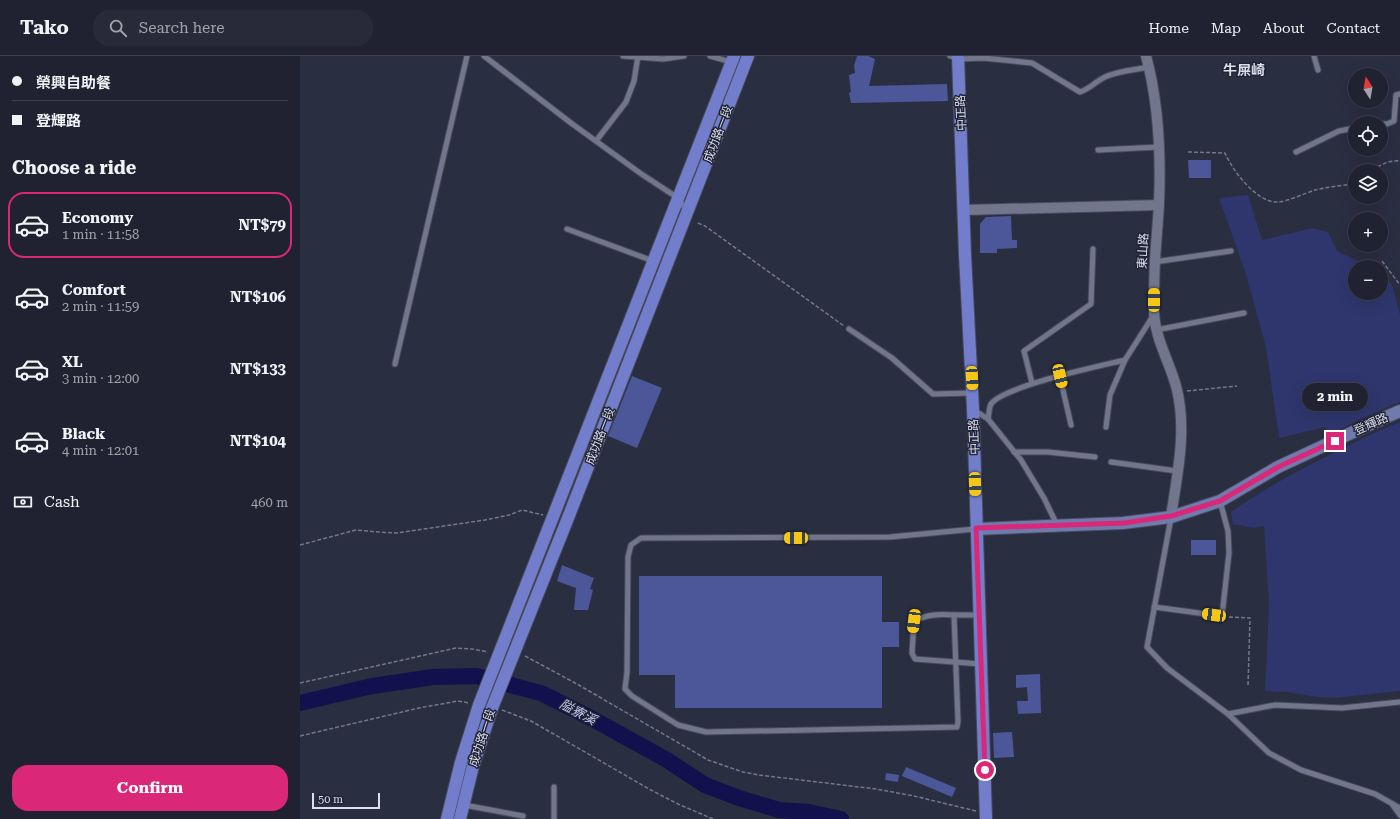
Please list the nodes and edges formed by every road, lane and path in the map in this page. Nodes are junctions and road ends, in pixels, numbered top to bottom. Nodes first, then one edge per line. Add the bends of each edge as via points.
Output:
1 (467, 56) edge
2 (484, 56) edge
3 (623, 56) edge
4 (684, 56) edge
5 (710, 56) edge
6 (748, 56) edge
7 (1032, 56) edge
8 (1146, 56) edge
9 (1314, 56) edge
10 (638, 57) edge
11 (956, 57) edge
12 (733, 59) edge
13 (1032, 63) junction
14 (1149, 67) junction
15 (1318, 70) dead end
16 (1400, 94) edge
17 (1388, 123) edge
18 (1348, 129) edge
19 (596, 141) junction
20 (1159, 146) junction
21 (1098, 150) dead end
22 (1188, 152) dead end
23 (1296, 152) dead end
24 (1400, 161) edge
25 (1384, 164) edge
26 (1348, 185) edge
27 (678, 198) junction
28 (1159, 205) junction
29 (964, 210) junction
30 (687, 212) junction
31 (698, 223) dead end
32 (567, 229) dead end
33 (1093, 249) dead end
34 (1231, 251) dead end
35 (653, 261) junction
36 (1154, 262) junction
37 (1388, 269) edge
38 (1400, 285) edge
39 (1154, 313) junction
40 (1244, 313) dead end
41 (849, 329) joint
42 (1156, 330) junction
43 (1125, 360) junction
44 (395, 364) dead end
45 (1060, 376) junction
46 (1032, 383) junction
47 (1236, 386) dead end
48 (1178, 392) junction
49 (972, 393) junction
50 (973, 409) junction
51 (1400, 411) edge
52 (988, 419) junction
53 (1071, 425) dead end
54 (1106, 427) dead end
55 (1014, 452) junction
56 (1095, 457) dead end
57 (1111, 462) dead end
58 (1177, 471) junction
59 (1220, 501) junction
60 (1171, 516) junction
61 (553, 518) junction
62 (1057, 526) junction
63 (976, 528) junction
64 (300, 544) edge
65 (1154, 607) junction
66 (954, 615) junction
67 (980, 615) junction
68 (1214, 615) dead end
69 (1222, 616) joint
70 (515, 652) junction
71 (499, 654) junction
72 (957, 662) junction
73 (981, 664) junction
74 (300, 684) edge
75 (1248, 686) dead end
76 (1400, 702) edge
77 (479, 705) junction
78 (492, 708) junction
79 (1228, 714) junction
80 (300, 736) edge
81 (554, 787) dead end
82 (1391, 802) junction
83 (463, 805) junction
84 (1400, 808) edge
85 (1400, 815) edge
86 (523, 816) dead end
87 (986, 816) edge
88 (447, 819) edge
89 (460, 819) edge
90 (554, 819) edge
91 (713, 819) edge

1 - 44 lane
2 - 19 lane
3 - 10 lane
4 - 10 lane via 663,59
5 - 12 lane
6 - 30 main road, 成功路一段
7 - 13 lane
8 - 14 street, 東山路
9 - 15 lane
10 - 19 lane via 634,81 626,102
11 - 13 lane
11 - 29 main road, 中正路
12 - 27 main road, 成功路一段
13 - 14 lane via 1080,92 1111,74
14 - 20 street, 東山路
16 - 17 lane via 1396,95 1394,120
18 - 23 lane
19 - 27 lane
20 - 21 lane
20 - 28 street, 東山路
22 - 26 path via 1226,154 1236,173 1247,186 1266,200 1278,202 1316,190
24 - 25 path via 1392,160
27 - 30 lane
27 - 35 main road, 成功路一段
28 - 29 street
28 - 36 street, 東山路
29 - 49 main road, 中正路
30 - 70 main road, 成功路一段
31 - 41 path
32 - 35 lane
33 - 46 lane via 1091,304 1024,351
34 - 36 lane
35 - 61 main road, 成功路一段
36 - 39 street, 東山路
37 - 38 path
39 - 42 street, 東山路
39 - 43 lane
40 - 42 lane
41 - 49 lane via 892,358 933,394
42 - 48 street, 東山路
43 - 45 lane
43 - 54 lane via 1110,395
45 - 46 lane
45 - 53 lane
46 - 52 lane via 1001,396 991,404
47 - 48 path
48 - 58 street, 東山路 via 1182,433
49 - 50 main road, 中正路
50 - 52 lane
50 - 63 main road, 中正路
51 - 59 street, 登輝路 via 1278,467
52 - 55 lane
55 - 56 lane via 1048,452
55 - 62 lane via 1044,498
57 - 58 lane
58 - 60 street, 東山路
59 - 60 street, 登輝路
59 - 69 lane via 1228,531
60 - 62 street, 登輝路 via 1124,523
60 - 65 lane
61 - 64 path via 522,510 485,520 396,533 356,530
61 - 71 main road, 成功路一段
62 - 63 street, 登輝路
63 - 67 main road, 中正路
63 - 72 lane via 890,537 641,538 631,545 628,557 628,672 625,689 678,725 706,732 957,727
65 - 68 lane
65 - 79 lane via 1147,647 1167,668
66 - 67 lane
66 - 72 lane
66 - 72 lane via 923,616 914,621 912,653 915,659
67 - 73 main road, 中正路
69 - 75 path via 1250,618
70 - 78 main road, 成功路一段
70 - 87 path via 577,684 708,760 759,775 914,796
71 - 74 path via 456,648
71 - 77 main road, 成功路一段
72 - 73 lane
73 - 87 main road, 中正路
76 - 79 lane via 1342,708 1275,705
77 - 80 path via 458,701 380,716
77 - 88 main road, 成功路一段
78 - 83 main road, 成功路一段
78 - 91 path via 532,721 655,792
79 - 82 lane via 1269,753 1301,770 1375,794
81 - 90 lane
82 - 84 lane
82 - 85 lane
83 - 86 lane
83 - 89 main road, 成功路一段

